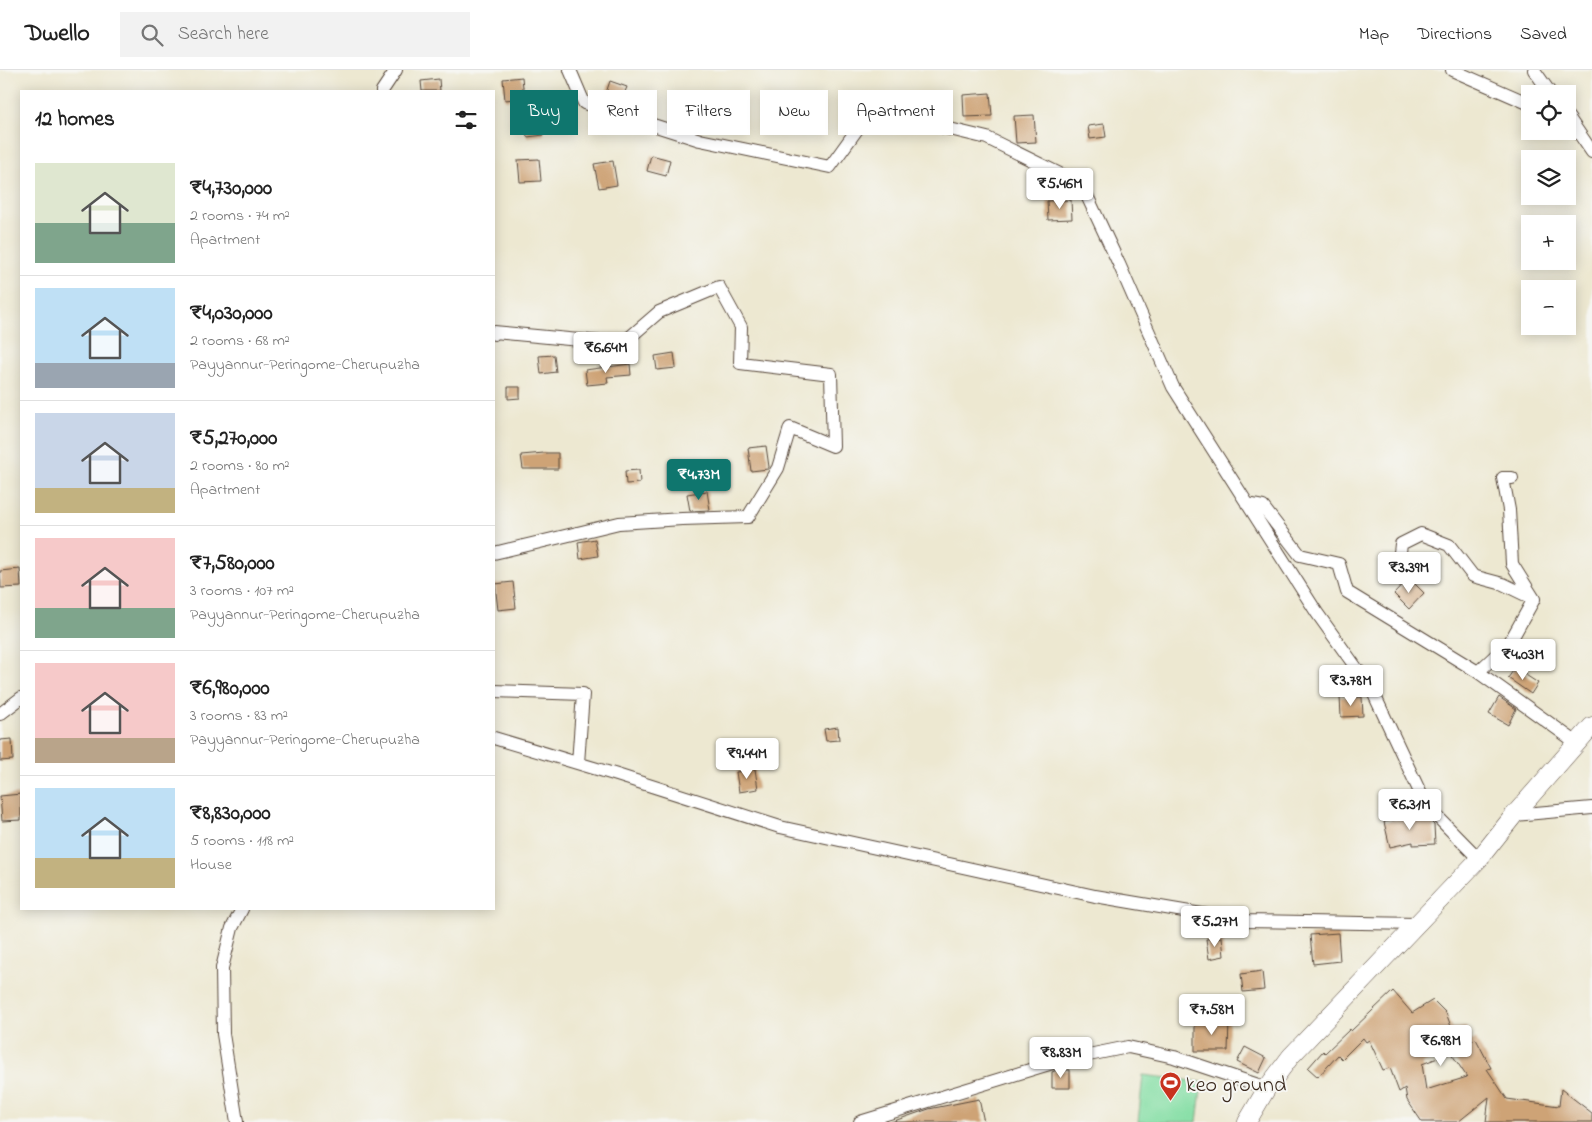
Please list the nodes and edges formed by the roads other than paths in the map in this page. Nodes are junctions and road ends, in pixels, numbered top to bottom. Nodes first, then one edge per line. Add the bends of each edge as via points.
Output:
1 (396, 70) edge
2 (570, 70) edge
3 (1452, 70) edge
4 (1534, 70) edge
5 (1545, 85) edge
6 (383, 90) edge
7 (1521, 100) edge
8 (1576, 130) edge
9 (1592, 152) edge
10 (495, 332) edge
11 (1512, 478) dead end
12 (1248, 504) junction
13 (495, 553) edge
14 (1399, 561) dead end
15 (1534, 599) junction
16 (1478, 672) junction
17 (495, 692) edge
18 (20, 699) edge
19 (0, 714) edge
20 (1592, 726) edge
21 (495, 738) edge
22 (1577, 743) junction
23 (578, 763) junction
24 (1592, 808) edge
25 (1514, 815) junction
26 (1478, 858) junction
27 (241, 910) edge
28 (1417, 924) junction
29 (1268, 1088) junction
30 (237, 1122) edge
31 (860, 1122) edge
32 (1246, 1122) edge

1 - 6 street
2 - 12 street via 584,102 700,140 830,167 871,110 987,138 1082,185 1174,387
3 - 7 street
4 - 5 street
8 - 9 street
10 - 13 street via 622,344 658,312 720,287 741,327 740,363 831,374 833,446 790,428 778,468 748,518 619,524
11 - 15 street via 1503,478 1509,510 1512,564
12 - 16 street via 1263,506 1300,555 1339,564 1348,592
12 - 26 street via 1317,613 1372,690 1426,804
14 - 15 street via 1401,544 1420,534 1449,545 1473,576 1504,584
15 - 16 street via 1510,642
16 - 22 street
17 - 23 street via 583,694
18 - 19 street
20 - 22 main road
21 - 23 street
22 - 25 main road
23 - 28 street via 780,827 1095,896 1243,922
24 - 25 street
25 - 26 main road
26 - 28 main road
27 - 30 street via 232,928 222,968 223,1034
28 - 29 main road via 1291,1056
29 - 31 street via 1174,1057 1128,1047 1059,1061
29 - 32 main road

